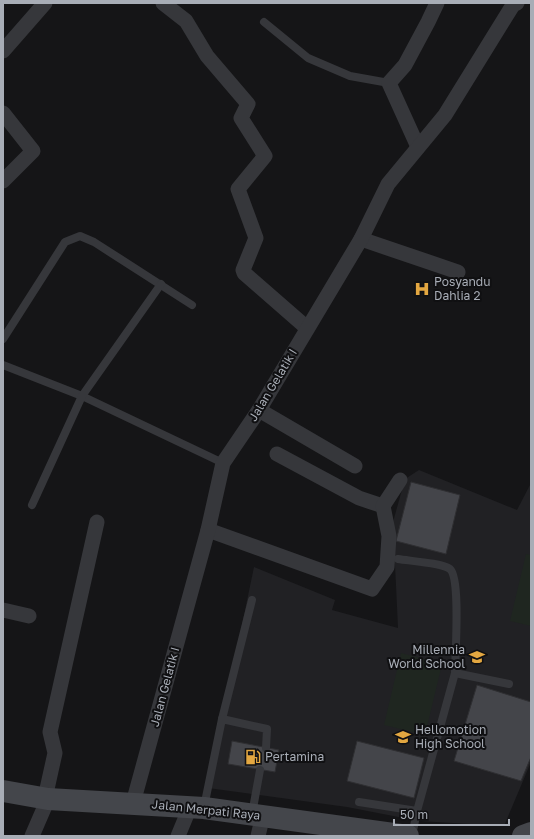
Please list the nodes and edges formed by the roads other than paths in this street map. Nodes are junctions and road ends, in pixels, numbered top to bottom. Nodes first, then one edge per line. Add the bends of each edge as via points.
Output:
1 (45, 3) edge
2 (163, 3) edge
3 (436, 3) edge
4 (517, 3) edge
5 (264, 22) dead end
6 (3, 51) edge
7 (389, 83) junction
8 (3, 113) edge
9 (418, 147) junction
10 (3, 181) edge
11 (361, 239) junction
12 (458, 272) dead end
13 (161, 284) junction
14 (192, 305) dead end
15 (307, 328) junction
16 (3, 340) edge
17 (3, 365) edge
18 (82, 396) junction
19 (259, 410) junction
20 (277, 454) dead end
21 (223, 463) junction
22 (355, 466) dead end
23 (400, 480) dead end
24 (32, 505) dead end
25 (383, 506) junction
26 (97, 522) dead end
27 (208, 530) junction
28 (398, 560) dead end
29 (252, 600) dead end
30 (3, 610) edge
31 (29, 616) dead end
32 (455, 673) junction
33 (509, 684) dead end
34 (222, 719) junction
35 (266, 748) dead end
36 (260, 770) dead end
37 (3, 791) edge
38 (46, 799) junction
39 (359, 802) dead end
40 (133, 803) junction
41 (197, 807) junction
42 (417, 811) junction
43 (258, 815) junction
44 (531, 833) edge
45 (32, 836) edge
46 (178, 836) edge
47 (258, 836) edge
48 (408, 836) edge
49 (412, 836) edge
50 (523, 836) edge

1 - 6 street
2 - 15 street via 186,21 207,56 248,104 241,118 265,156 238,190 256,238 243,270
3 - 7 street via 405,65
4 - 9 street, Jalan Gelatik I via 513,5 445,115
5 - 7 lane via 308,58 350,76
7 - 9 street
8 - 10 street via 33,151
9 - 11 street, Jalan Gelatik I via 388,184
11 - 12 street
11 - 15 street, Jalan Gelatik I
13 - 14 lane
13 - 16 lane via 80,236 65,242
13 - 18 lane
15 - 19 street, Jalan Gelatik I
17 - 18 lane
18 - 21 lane
18 - 24 lane
19 - 21 street, Jalan Gelatik I
19 - 22 street
20 - 25 street via 359,498
21 - 27 street, Jalan Gelatik I
23 - 25 street
25 - 27 street via 389,536 387,567 372,588
26 - 38 street via 50,732 55,753
27 - 40 street, Jalan Gelatik I
28 - 32 lane via 443,566 450,569 453,574 456,592
29 - 34 lane
30 - 31 street
32 - 33 lane
32 - 42 lane
34 - 35 lane via 267,729
34 - 41 lane
36 - 43 lane
37 - 38 main road, Jalan Merpati Raya
38 - 40 main road, Jalan Merpati Raya
38 - 45 street
39 - 42 lane
40 - 41 main road, Jalan Merpati Raya
41 - 43 main road, Jalan Merpati Raya
41 - 46 street
42 - 49 lane
43 - 47 street
43 - 48 main road, Jalan Merpati Raya
44 - 50 main road

